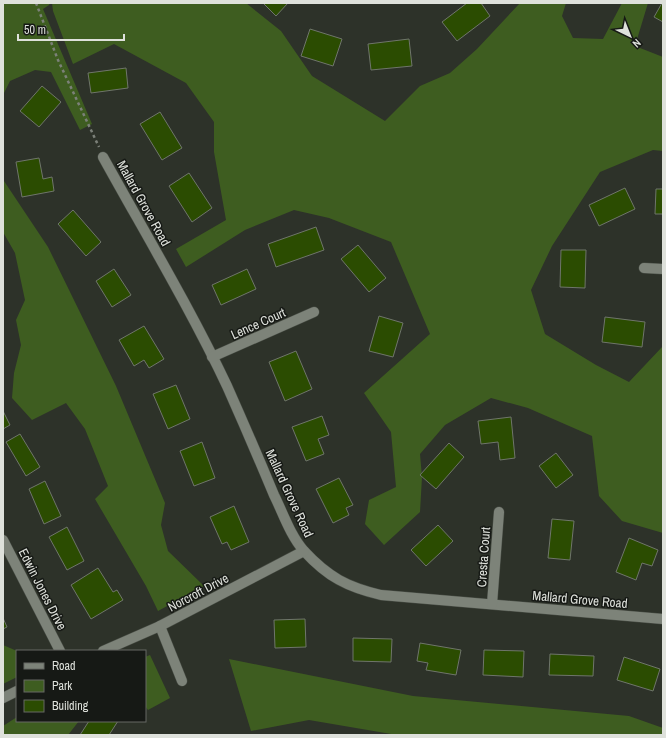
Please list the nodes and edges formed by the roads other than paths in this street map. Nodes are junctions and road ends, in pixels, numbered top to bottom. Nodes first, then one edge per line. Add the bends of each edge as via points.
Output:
1 (103, 157) road end
2 (644, 268) dead end
3 (663, 269) edge
4 (314, 312) dead end
5 (212, 357) junction
6 (499, 512) dead end
7 (3, 540) edge
8 (304, 551) junction
9 (492, 604) junction
10 (663, 619) edge
11 (160, 626) junction
12 (59, 650) edge
13 (105, 650) edge
14 (182, 681) dead end
15 (16, 692) edge
16 (3, 698) edge

1 - 5 street, Mallard Grove Road
2 - 3 street
4 - 5 street, Lence Court
5 - 8 street, Mallard Grove Road via 289,527
6 - 9 street, Cresta Court
7 - 12 street, Edwin Jones Drive
8 - 9 street, Mallard Grove Road via 324,571 360,590
8 - 11 street, Norcroft Drive
9 - 10 street, Mallard Grove Road
11 - 13 street, Norcroft Drive
11 - 14 street
15 - 16 street

